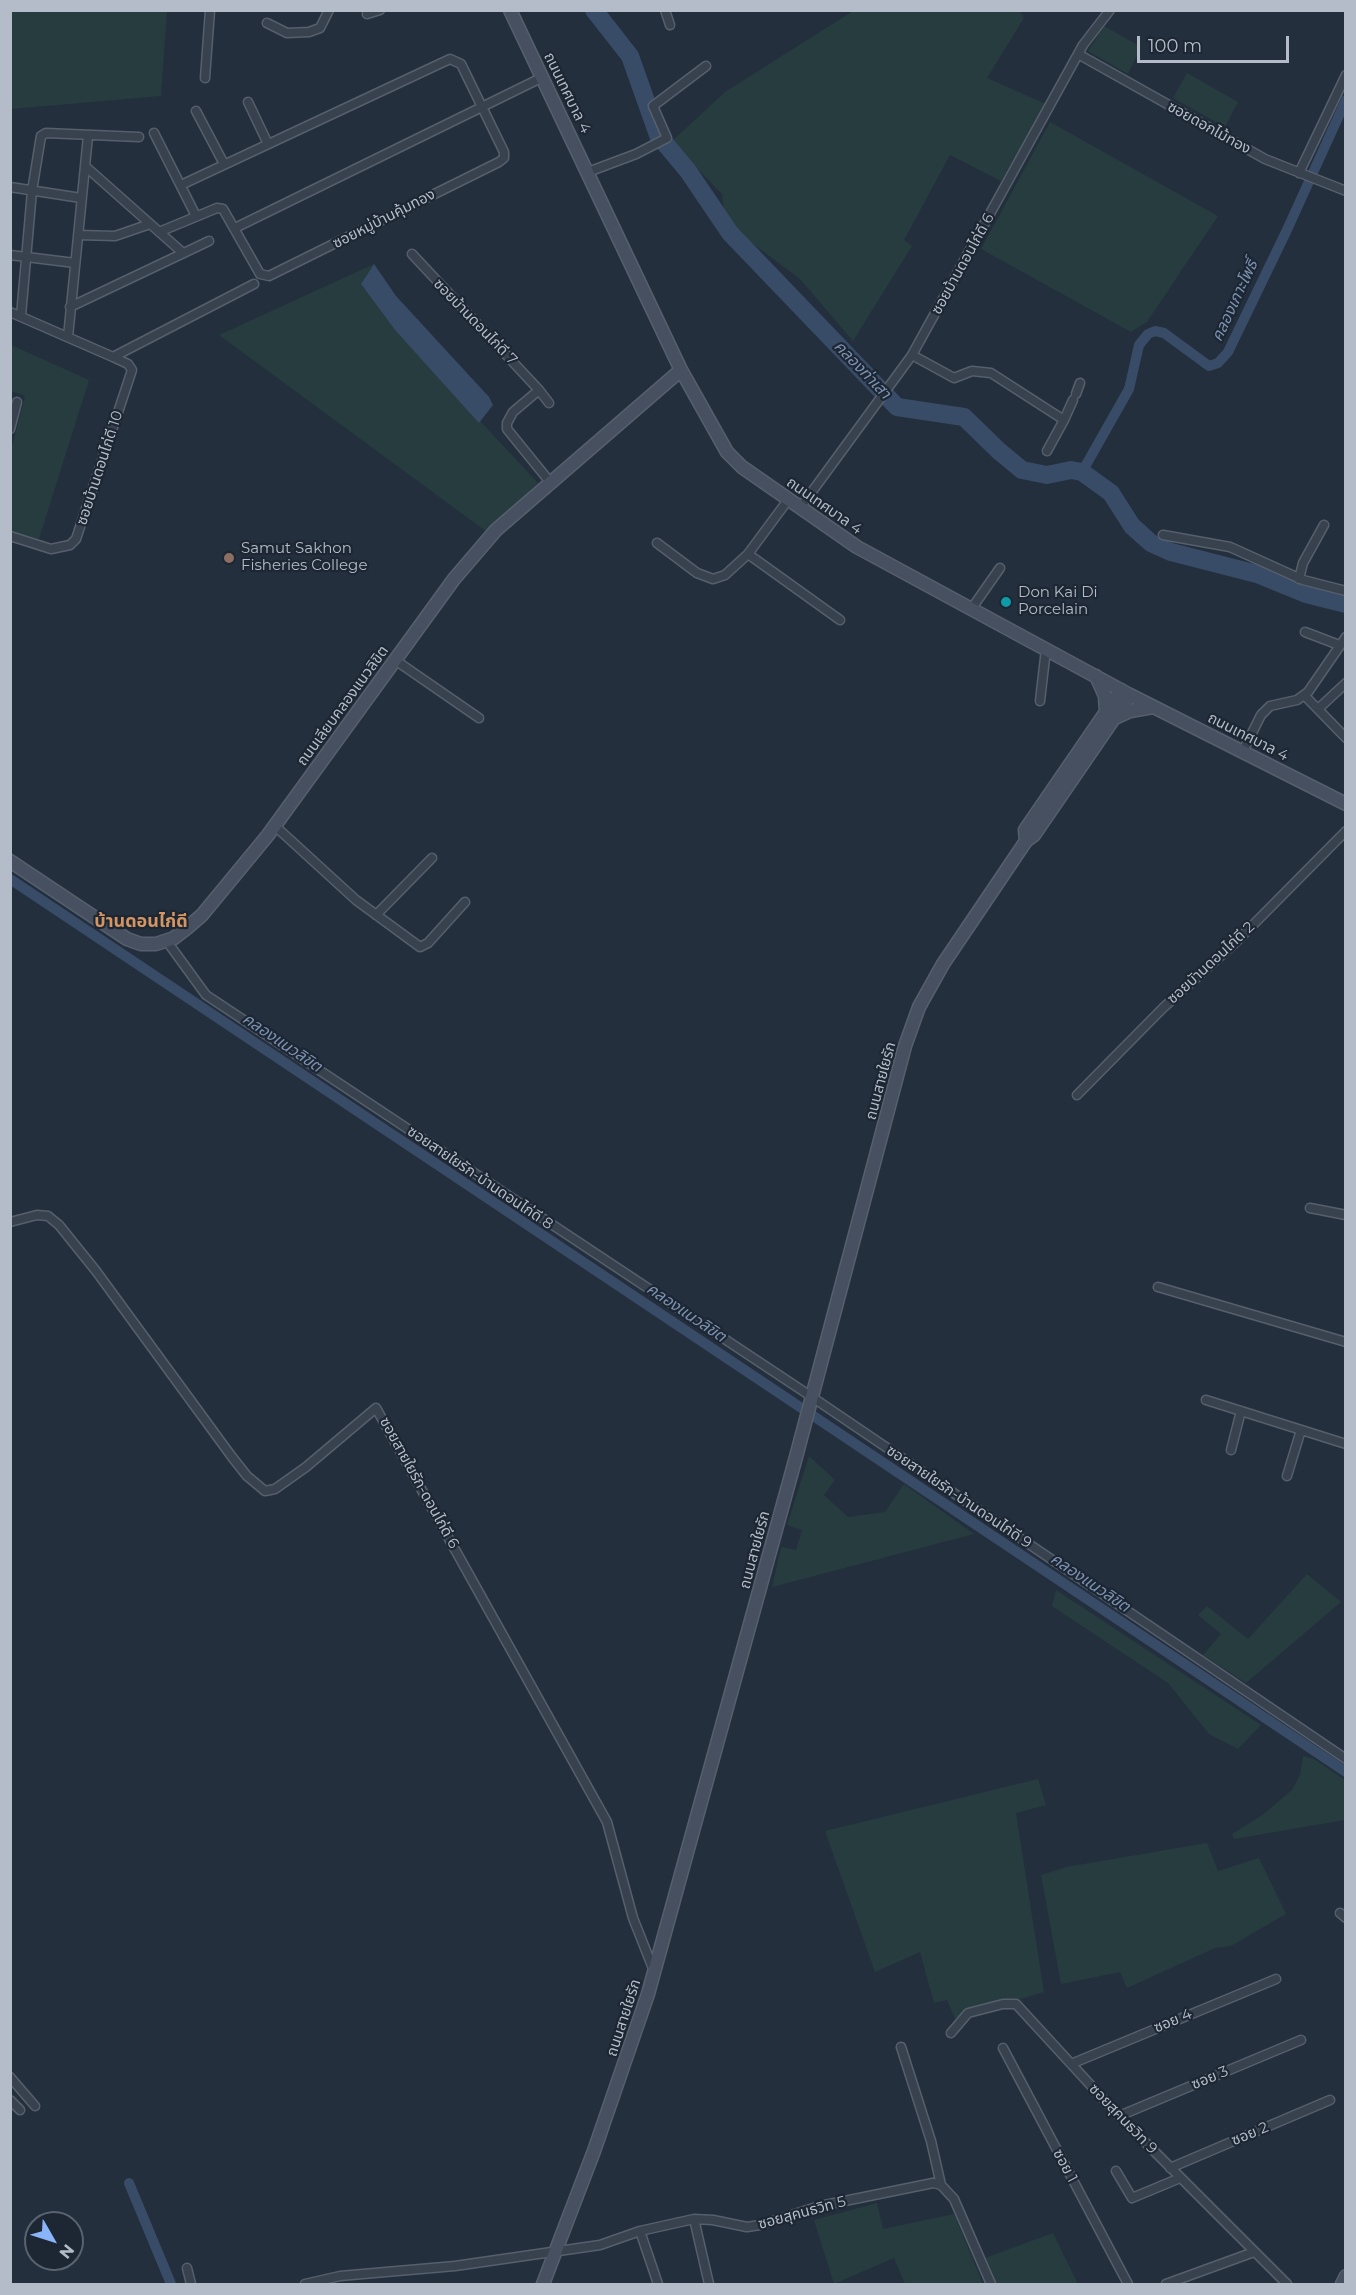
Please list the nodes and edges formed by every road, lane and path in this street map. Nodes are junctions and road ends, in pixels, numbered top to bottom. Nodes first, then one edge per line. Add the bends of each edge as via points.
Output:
1 (210, 10) edge
2 (329, 10) edge
3 (380, 10) edge
4 (510, 10) edge
5 (665, 10) edge
6 (1110, 10) edge
7 (367, 14) dead end
8 (267, 23) dead end
9 (670, 25) dead end
10 (1078, 54) junction
11 (706, 66) dead end
12 (1346, 75) edge
13 (543, 77) junction
14 (205, 78) dead end
15 (248, 102) dead end
16 (482, 107) junction
17 (196, 111) dead end
18 (154, 133) dead end
19 (88, 136) junction
20 (139, 137) dead end
21 (268, 144) junction
22 (224, 164) junction
23 (85, 166) junction
24 (588, 172) junction
25 (1306, 176) junction
26 (181, 185) junction
27 (10, 187) edge
28 (32, 191) junction
29 (1346, 191) edge
30 (81, 198) junction
31 (196, 216) junction
32 (150, 224) junction
33 (235, 228) junction
34 (159, 232) junction
35 (78, 235) junction
36 (209, 241) dead end
37 (183, 253) junction
38 (412, 254) dead end
39 (10, 255) edge
40 (27, 258) junction
41 (75, 263) junction
42 (254, 284) dead end
43 (70, 307) junction
44 (10, 312) edge
45 (21, 316) junction
46 (68, 337) junction
47 (912, 355) junction
48 (113, 357) junction
49 (681, 370) junction
50 (1080, 383) dead end
51 (538, 390) junction
52 (17, 402) dead end
53 (549, 404) dead end
54 (1064, 420) junction
55 (10, 429) edge
56 (1047, 451) dead end
57 (550, 482) junction
58 (788, 500) junction
59 (800, 508) junction
60 (1324, 525) dead end
61 (1163, 535) dead end
62 (10, 536) edge
63 (657, 543) dead end
64 (748, 554) junction
65 (1000, 568) dead end
66 (1299, 579) junction
67 (1346, 591) edge
68 (972, 608) junction
69 (840, 620) dead end
70 (1305, 632) dead end
71 (1346, 637) edge
72 (1339, 645) junction
73 (1046, 648) junction
74 (395, 660) junction
75 (1096, 676) junction
76 (1346, 683) edge
77 (1125, 693) junction
78 (1304, 695) junction
79 (1040, 701) dead end
80 (1154, 707) junction
81 (1317, 709) junction
82 (1110, 716) junction
83 (479, 718) dead end
84 (1346, 738) edge
85 (1243, 751) junction
86 (1346, 804) edge
87 (275, 826) junction
88 (1346, 831) edge
89 (432, 858) dead end
90 (10, 861) edge
91 (465, 902) dead end
92 (376, 915) junction
93 (166, 940) junction
94 (1077, 1095) dead end
95 (1310, 1208) dead end
96 (1346, 1215) edge
97 (10, 1222) edge
98 (1158, 1287) dead end
99 (1346, 1342) edge
100 (811, 1400) junction
101 (1206, 1400) dead end
102 (1241, 1411) junction
103 (1301, 1430) junction
104 (1346, 1444) edge
105 (1231, 1450) dead end
106 (1287, 1476) dead end
107 (1346, 1759) edge
108 (654, 1971) junction
109 (1276, 1979) dead end
110 (951, 2033) dead end
111 (1301, 2040) dead end
112 (901, 2047) dead end
113 (1003, 2048) dead end
114 (1071, 2064) junction
115 (10, 2077) edge
116 (10, 2100) edge
117 (1330, 2100) dead end
118 (35, 2106) dead end
119 (20, 2110) dead end
120 (1119, 2116) junction
121 (1170, 2168) junction
122 (1116, 2171) dead end
123 (1180, 2178) junction
124 (941, 2185) junction
125 (693, 2219) junction
126 (640, 2231) junction
127 (555, 2252) junction
128 (1254, 2252) junction
129 (187, 2268) dead end
130 (1346, 2276) edge
131 (191, 2284) edge
132 (305, 2284) edge
133 (543, 2284) edge
134 (658, 2284) edge
135 (709, 2284) edge
136 (991, 2284) edge
137 (1128, 2284) edge
138 (1166, 2284) edge
139 (1287, 2284) edge
140 (1342, 2284) edge

1 - 14 street
2 - 8 street via 320,28 309,32 287,33
3 - 7 street
4 - 13 street, ถนนเทศบาล 4
5 - 9 street
6 - 10 street, ซอยบ้านดอนไก่ดี 6
10 - 25 street, ซอยดอกไม้ทอง via 1255,153
10 - 47 street, ซอยบ้านดอนไก่ดี 6
11 - 24 street via 653,105 668,135 666,139
12 - 25 street
13 - 16 street
13 - 24 street, ถนนเทศบาล 4
15 - 21 street
16 - 21 street, ซอยหมู่บ้านคุ้มทอง via 461,64 450,59
16 - 33 street
16 - 33 street, ซอยหมู่บ้านคุ้มทอง via 504,158 269,276 260,274
17 - 22 street
18 - 26 street
19 - 20 street
19 - 23 street
19 - 28 street via 41,136
21 - 22 street, ซอยหมู่บ้านคุ้มทอง
22 - 26 street, ซอยหมู่บ้านคุ้มทอง
23 - 30 street
23 - 32 street
24 - 49 street, ถนนเทศบาล 4
25 - 29 street, ซอยดอกไม้ทอง
26 - 31 street
27 - 28 street
28 - 30 street
28 - 40 street
30 - 35 street
31 - 33 street, ซอยหมู่บ้านคุ้มทอง via 222,209
31 - 34 street, ซอยหมู่บ้านคุ้มทอง
32 - 34 street
32 - 35 street via 116,236
34 - 37 street
35 - 41 street
36 - 37 street
37 - 43 street
38 - 51 street, ซอยบ้านดอนไก่ดี 7
39 - 40 street
40 - 41 street
40 - 45 street
41 - 43 street
42 - 48 street
43 - 46 street
44 - 45 street
45 - 46 street
46 - 48 street
47 - 54 street via 954,378 972,370 991,373
47 - 59 street, ซอยบ้านดอนไก่ดี 6
48 - 62 street, ซอยบ้านดอนไก่ดี 10 via 132,370 76,539 70,545 51,549
49 - 57 street, ถนนเลียบคลองแนวลิขิต
49 - 58 street, ถนนเทศบาล 4 via 727,452
50 - 54 street
51 - 53 street, ซอยบ้านดอนไก่ดี 7
51 - 57 street via 513,412 507,429
52 - 55 street
54 - 56 street
57 - 74 street, ถนนเลียบคลองแนวลิขิต via 484,544
58 - 59 street, ถนนเทศบาล 4
58 - 64 street
59 - 68 street, ถนนเทศบาล 4 via 857,547
60 - 66 street
61 - 66 street via 1230,547
63 - 64 street via 697,573 713,579 724,575
64 - 69 street
65 - 68 street
66 - 67 street
68 - 73 street, ถนนเทศบาล 4
70 - 72 street
71 - 72 street
72 - 78 street
73 - 75 street, ถนนเทศบาล 4
73 - 79 street
74 - 83 street
74 - 87 street, ถนนเลียบคลองแนวลิขิต
75 - 77 street, ถนนเทศบาล 4
75 - 82 street
76 - 81 street
77 - 80 street, ถนนเทศบาล 4
77 - 82 street, ถนนสายใยรัก
78 - 81 street
78 - 85 street via 1270,706 1254,726
80 - 82 street
80 - 85 street, ถนนเทศบาล 4
81 - 84 street
82 - 100 street, ถนนสายใยรัก via 1034,835 1026,841 943,964 919,1007 905,1046
85 - 86 street, ถนนเทศบาล 4
87 - 92 street
87 - 93 street, ถนนเลียบคลองแนวลิขิต via 202,915
88 - 94 street, ซอยบัานดอนไก่ดี 2
89 - 92 street
90 - 93 street, ถนนเลียบคลองแนวลิขิต via 127,939 141,944
91 - 92 street via 420,947
93 - 100 street, ซอยสายใยรัก-บ้านดอนไก่ดี 8 via 206,995
95 - 96 street
97 - 108 street, ซอยสายใยรัก-ดอนไก่ดี 6 via 37,1215 48,1216 59,1225 232,1458 265,1491 275,1489 306,1467 376,1408 607,1822 633,1918
98 - 99 street
100 - 107 street, ซอยสายใยรัก-บ้านดอนไก่ดี 9
100 - 108 street, ถนนสายใยรัก
101 - 102 street
102 - 103 street
102 - 105 street
103 - 104 street
103 - 106 street
108 - 127 street, ถนนสายใยรัก via 594,2151
109 - 114 street, ซอย 4
110 - 114 street, ซอยสุคนธวิท 9 via 968,2013 1016,2004
111 - 120 street, ซอย 3
112 - 124 street
113 - 137 street, ซอย 1
114 - 120 street, ซอยสุคนธวิท 9
115 - 118 street
116 - 119 street
117 - 121 street, ซอย 2
120 - 121 street, ซอยสุคนธวิท 9
121 - 123 street, ซอยสุคนธวิท 9
122 - 123 street via 1132,2198
123 - 128 street, ซอยสุคนธวิท 9
124 - 125 street, ซอยสุคนธวิท 5 via 933,2183 839,2202 747,2228
124 - 136 street via 954,2199
125 - 126 street, ซอยสุคนธวิท 5
125 - 135 street
126 - 127 street, ซอยสุคนธวิท 5 via 600,2245
126 - 134 street
127 - 132 street, ซอยสุคนธวิท 5 via 340,2276
127 - 133 street, ถนนสายใยรัก
128 - 138 street
128 - 139 street, ซอยสุคนธวิท 9
129 - 131 street
130 - 140 street

